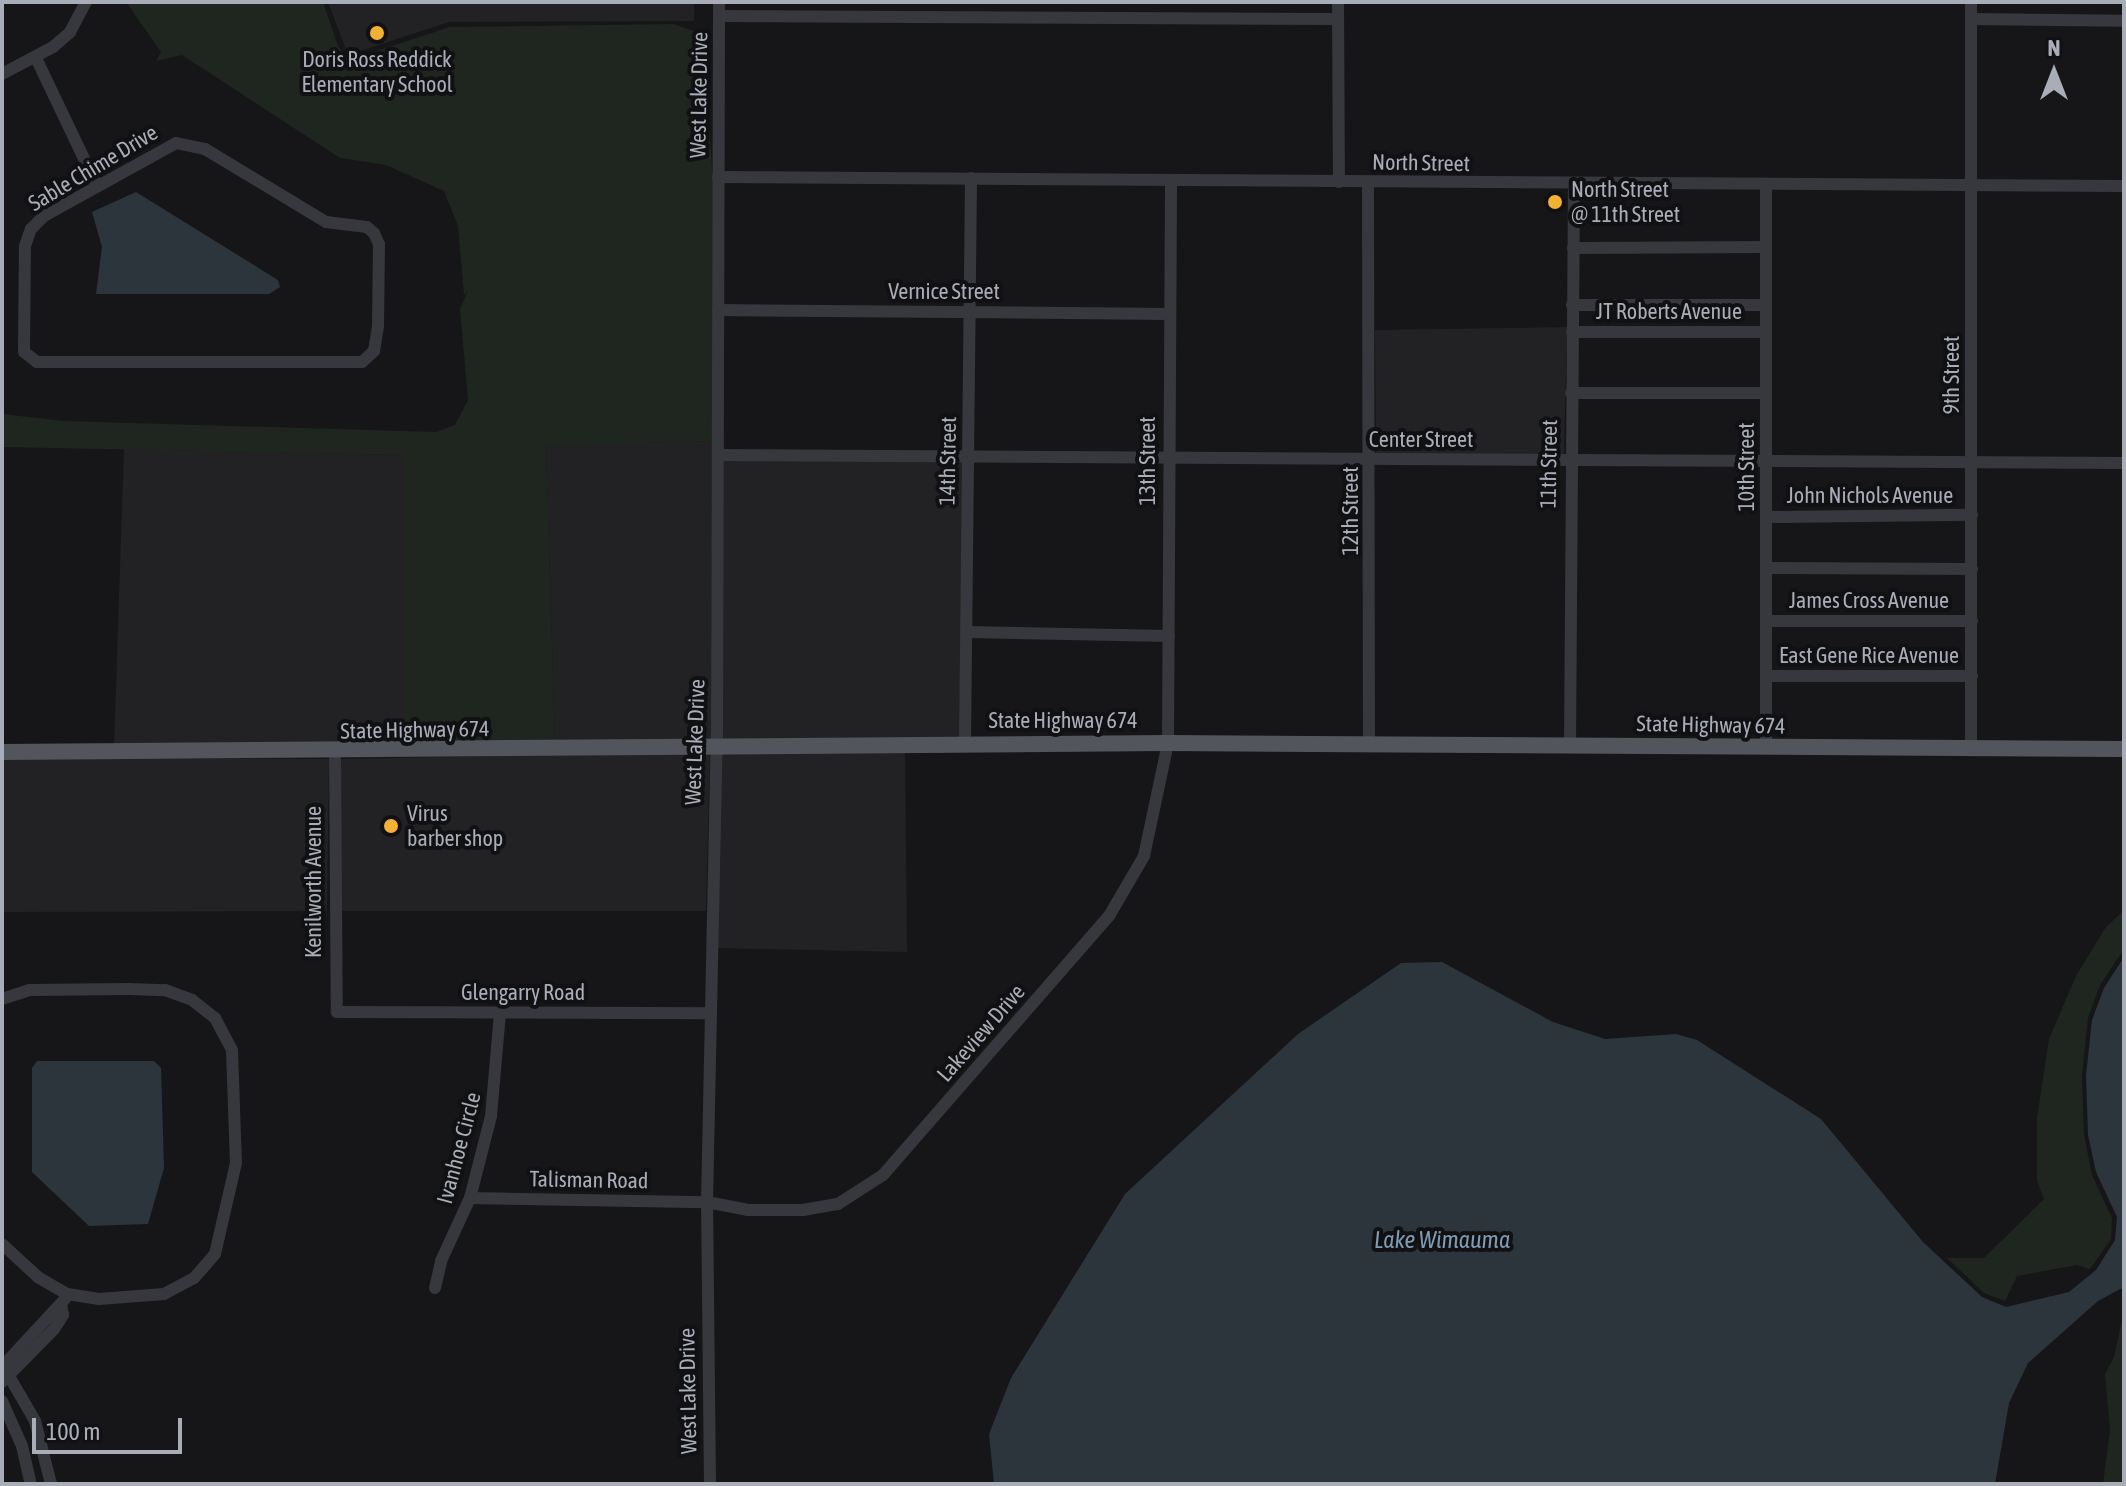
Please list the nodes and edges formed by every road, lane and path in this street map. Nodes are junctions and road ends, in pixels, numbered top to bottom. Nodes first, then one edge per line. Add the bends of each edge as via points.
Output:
1 (86, 2) edge
2 (1338, 2) edge
3 (1971, 2) edge
4 (719, 9) edge
5 (1338, 19) junction
6 (1971, 19) junction
7 (2124, 21) edge
8 (36, 58) junction
9 (2, 74) edge
10 (718, 177) junction
11 (971, 178) junction
12 (1171, 180) junction
13 (1339, 182) junction
14 (1368, 182) junction
15 (1574, 184) junction
16 (1972, 185) junction
17 (97, 186) junction
18 (1766, 186) junction
19 (2124, 186) edge
20 (1766, 247) junction
21 (1573, 248) junction
22 (1572, 305) junction
23 (1766, 305) junction
24 (718, 310) junction
25 (970, 313) junction
26 (1170, 314) junction
27 (1572, 332) junction
28 (1766, 332) junction
29 (1571, 393) junction
30 (1766, 393) junction
31 (718, 455) junction
32 (968, 455) junction
33 (1168, 457) junction
34 (1371, 459) junction
35 (1569, 460) junction
36 (1768, 460) junction
37 (1973, 462) junction
38 (2124, 463) edge
39 (1972, 515) junction
40 (1768, 517) junction
41 (1767, 568) junction
42 (1972, 569) junction
43 (1767, 621) junction
44 (1972, 621) junction
45 (966, 632) junction
46 (1169, 636) junction
47 (1766, 676) junction
48 (1972, 676) junction
49 (965, 743) junction
50 (1168, 743) junction
51 (1369, 744) junction
52 (1570, 745) junction
53 (715, 746) junction
54 (1766, 748) junction
55 (1971, 748) junction
56 (2124, 749) edge
57 (2, 752) edge
58 (335, 753) junction
59 (2, 999) edge
60 (220, 1002) dead end
61 (337, 1012) joint
62 (210, 1013) junction
63 (500, 1013) junction
64 (709, 1013) junction
65 (470, 1198) junction
66 (707, 1202) junction
67 (2, 1244) edge
68 (435, 1288) dead end
69 (64, 1300) junction
70 (4, 1370) edge
71 (2, 1401) edge
72 (31, 1484) edge
73 (51, 1484) edge
74 (710, 1484) edge

1 - 8 street via 70,32
2 - 5 street
3 - 6 street, 9th Street
4 - 5 street
4 - 10 street, West Lake Drive
5 - 13 street
6 - 7 street
6 - 16 street, 9th Street
8 - 9 street
8 - 17 street
10 - 11 street, North Street
10 - 24 street, West Lake Drive
11 - 12 street, North Street
11 - 25 street, 14th Street
12 - 13 street, North Street
12 - 26 street, 13th Street
13 - 14 street, North Street
14 - 15 street, North Street
14 - 34 street, 12th Street
15 - 18 street, North Street
15 - 21 street, 11th Street
16 - 18 street, North Street
16 - 19 street, North Street
16 - 37 street, 9th Street
17 - 17 street, Sable Chime Drive via 44,216 31,229 25,246 24,352 37,362 362,362 374,351 379,244 367,227 326,222 186,143 160,149
18 - 20 street, 10th Street
20 - 21 street
20 - 23 street, 10th Street
21 - 22 street, 11th Street
22 - 23 street
22 - 27 street, 11th Street
23 - 28 street, 10th Street
24 - 25 street, Vernice Street
24 - 31 street, West Lake Drive
25 - 26 street, Vernice Street
25 - 32 street, 14th Street
26 - 33 street, 13th Street
27 - 28 street, JT Roberts Avenue
27 - 29 street, 11th Street
28 - 30 street, 10th Street
29 - 30 street
29 - 35 street, 11th Street
30 - 36 street, 10th Street
31 - 32 street, Center Street
31 - 53 street, West Lake Drive
32 - 33 street, Center Street
32 - 45 street, 14th Street
33 - 34 street, Center Street
33 - 46 street, 13th Street
34 - 35 street, Center Street
34 - 51 street, 12th Street
35 - 36 street, Center Street
35 - 52 street, 11th Street
36 - 37 street, Center Street
36 - 40 street, 10th Street
37 - 38 street, Center Street
37 - 39 street, 9th Street
39 - 40 street, John Nichols Avenue
39 - 42 street, 9th Street
40 - 41 street, 10th Street
41 - 42 street
41 - 43 street, 10th Street
42 - 44 street, 9th Street
43 - 44 street, James Cross Avenue
43 - 47 street, 10th Street
44 - 48 street, 9th Street
45 - 46 street
45 - 49 street, 14th Street
46 - 50 street, 13th Street
47 - 48 street, East Gene Rice Avenue
47 - 54 street, 10th Street
48 - 55 street, 9th Street
49 - 50 main road, State Highway 674
49 - 53 main road, State Highway 674
50 - 51 main road, State Highway 674
50 - 66 street, Lakeview Drive via 1144,856 1109,916 883,1175 838,1204 803,1210 748,1210
51 - 52 main road, State Highway 674
52 - 54 main road, State Highway 674
53 - 58 main road, State Highway 674
53 - 64 street, West Lake Drive
54 - 55 main road, State Highway 674
55 - 56 main road, State Highway 674
57 - 58 main road, State Highway 674
58 - 61 street, Kenilworth Avenue
59 - 62 street via 30,990 151,989 180,994
60 - 62 street
61 - 63 street, Glengarry Road
62 - 69 street via 227,1038 234,1061 235,1173 219,1246 198,1283 153,1296
63 - 64 street, Glengarry Road
63 - 65 street, Ivanhoe Circle via 491,1116
64 - 66 street, West Lake Drive
65 - 66 street, Talisman Road
65 - 68 street, Ivanhoe Circle via 441,1261
66 - 74 street, West Lake Drive
67 - 69 street
69 - 70 street via 54,1329
70 - 73 street via 35,1421
71 - 72 street via 22,1446

